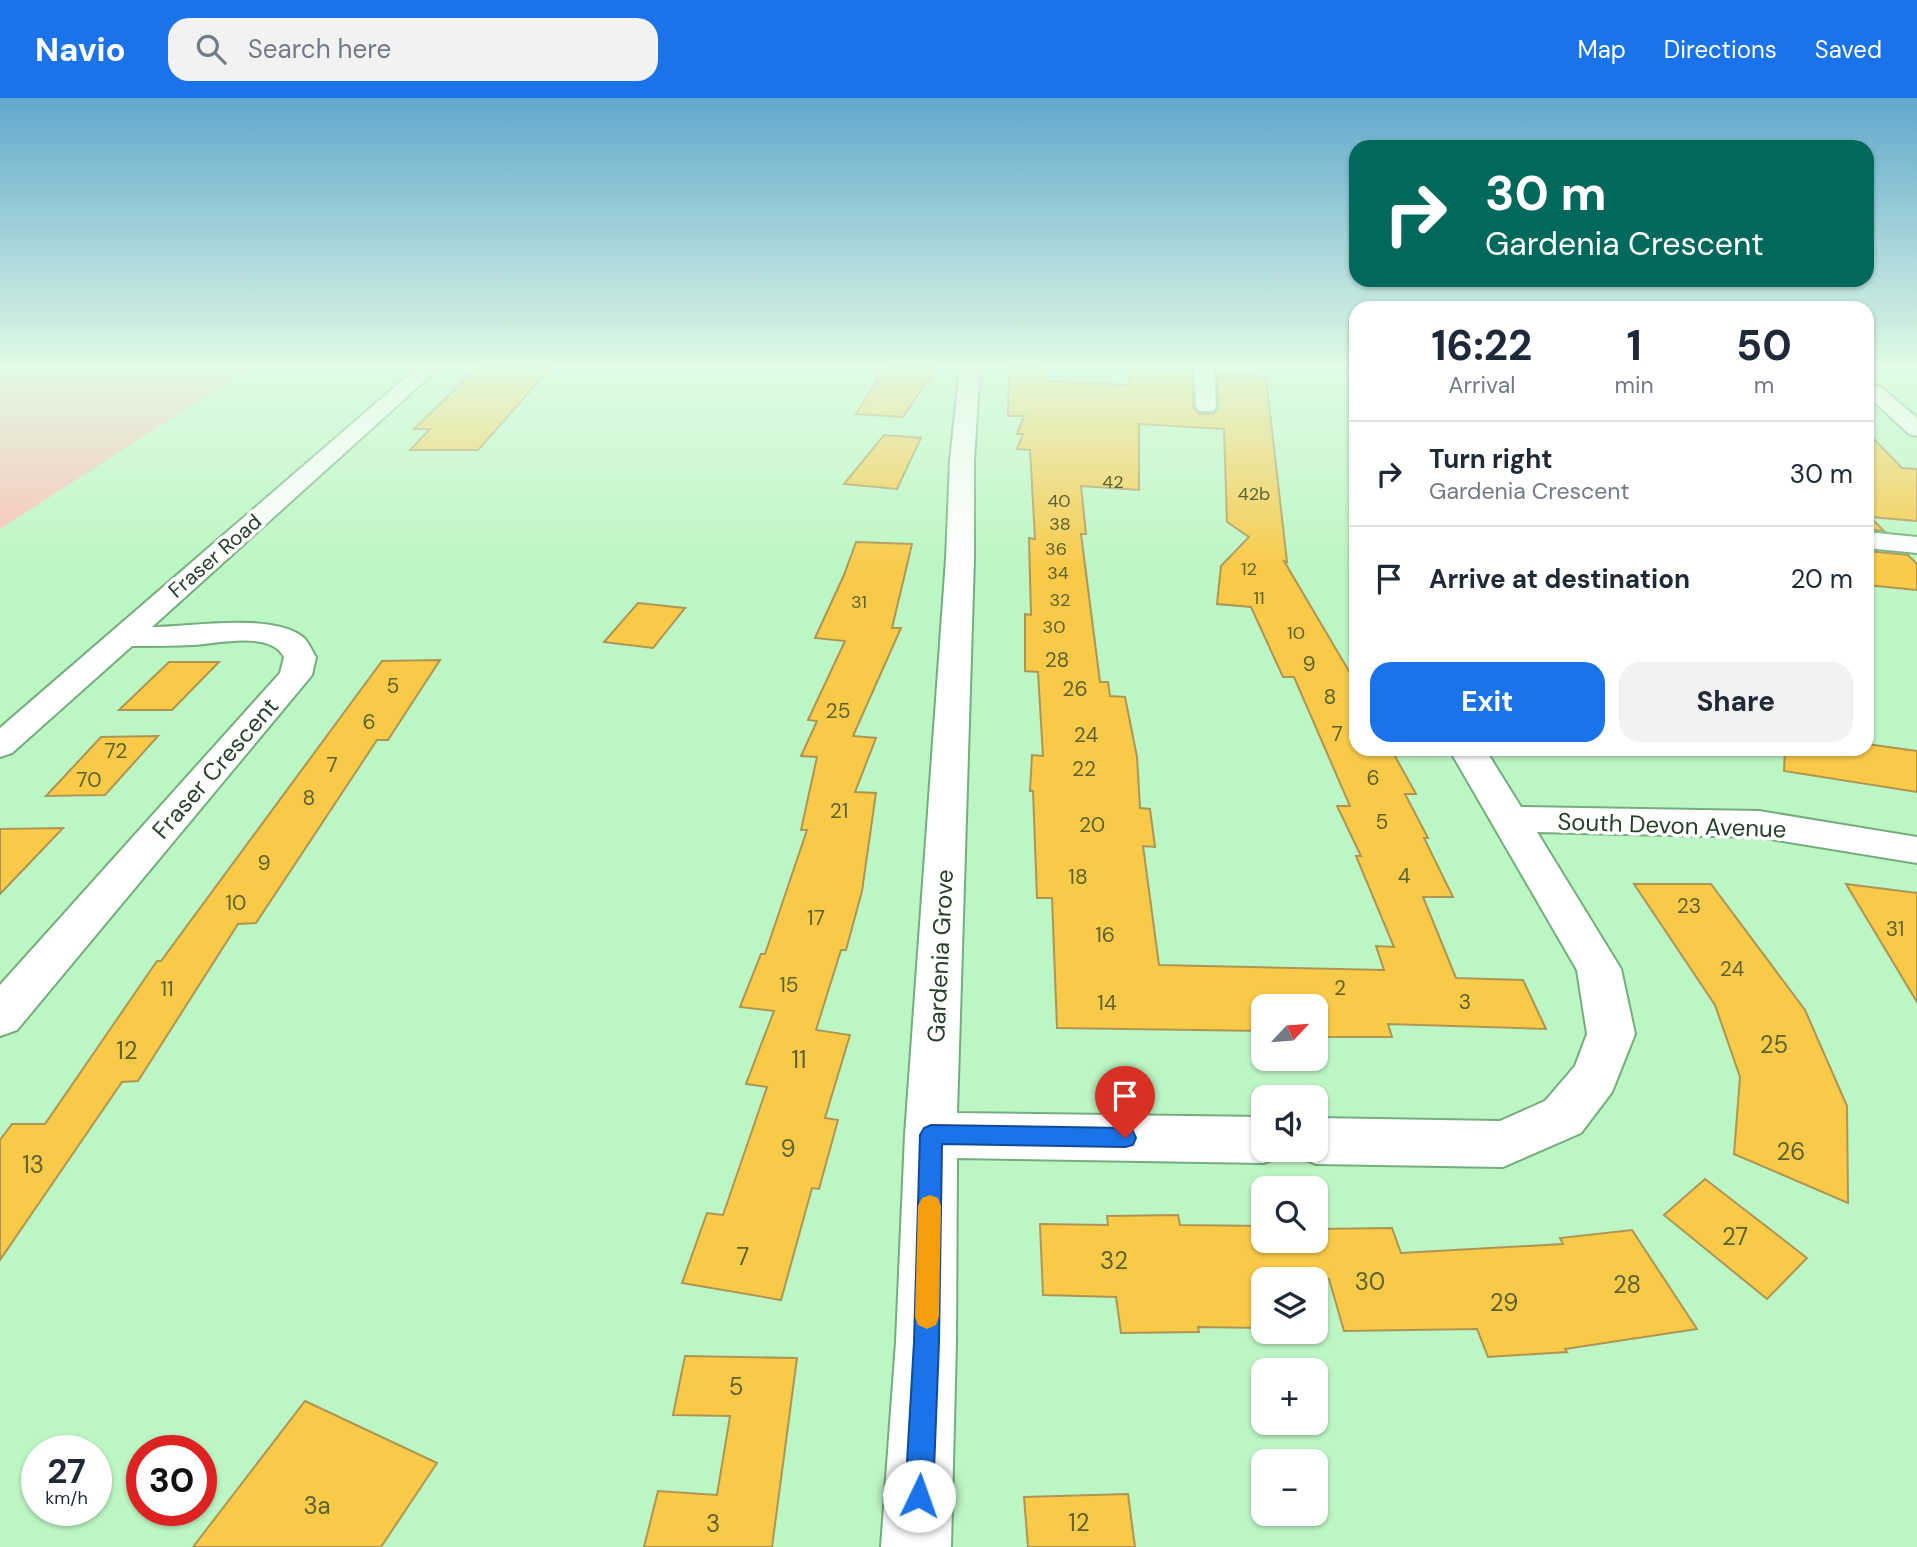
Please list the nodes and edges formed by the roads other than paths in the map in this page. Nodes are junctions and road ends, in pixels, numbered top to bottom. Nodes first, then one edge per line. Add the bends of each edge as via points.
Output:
1 (355, 434) edge
2 (964, 434) edge
3 (1874, 541) edge
4 (1917, 545) edge
5 (124, 637) junction
6 (0, 746) edge
7 (1471, 756) edge
8 (1510, 819) junction
9 (1917, 850) edge
10 (0, 1017) edge
11 (931, 1135) junction
12 (1251, 1140) edge
13 (1328, 1141) edge
14 (916, 1547) edge

1 - 5 street, Fraser Road
2 - 11 street, Gardenia Grove
3 - 4 street
5 - 6 street, Fraser Road
5 - 10 street, Fraser Crescent via 242,631 275,635 293,644 300,657 296,675
7 - 8 street
8 - 9 street, South Devon Avenue via 1759,824
8 - 13 street via 1599,970 1611,1034 1595,1077 1563,1117 1503,1144
11 - 12 street
11 - 14 street, Gardenia Grove

